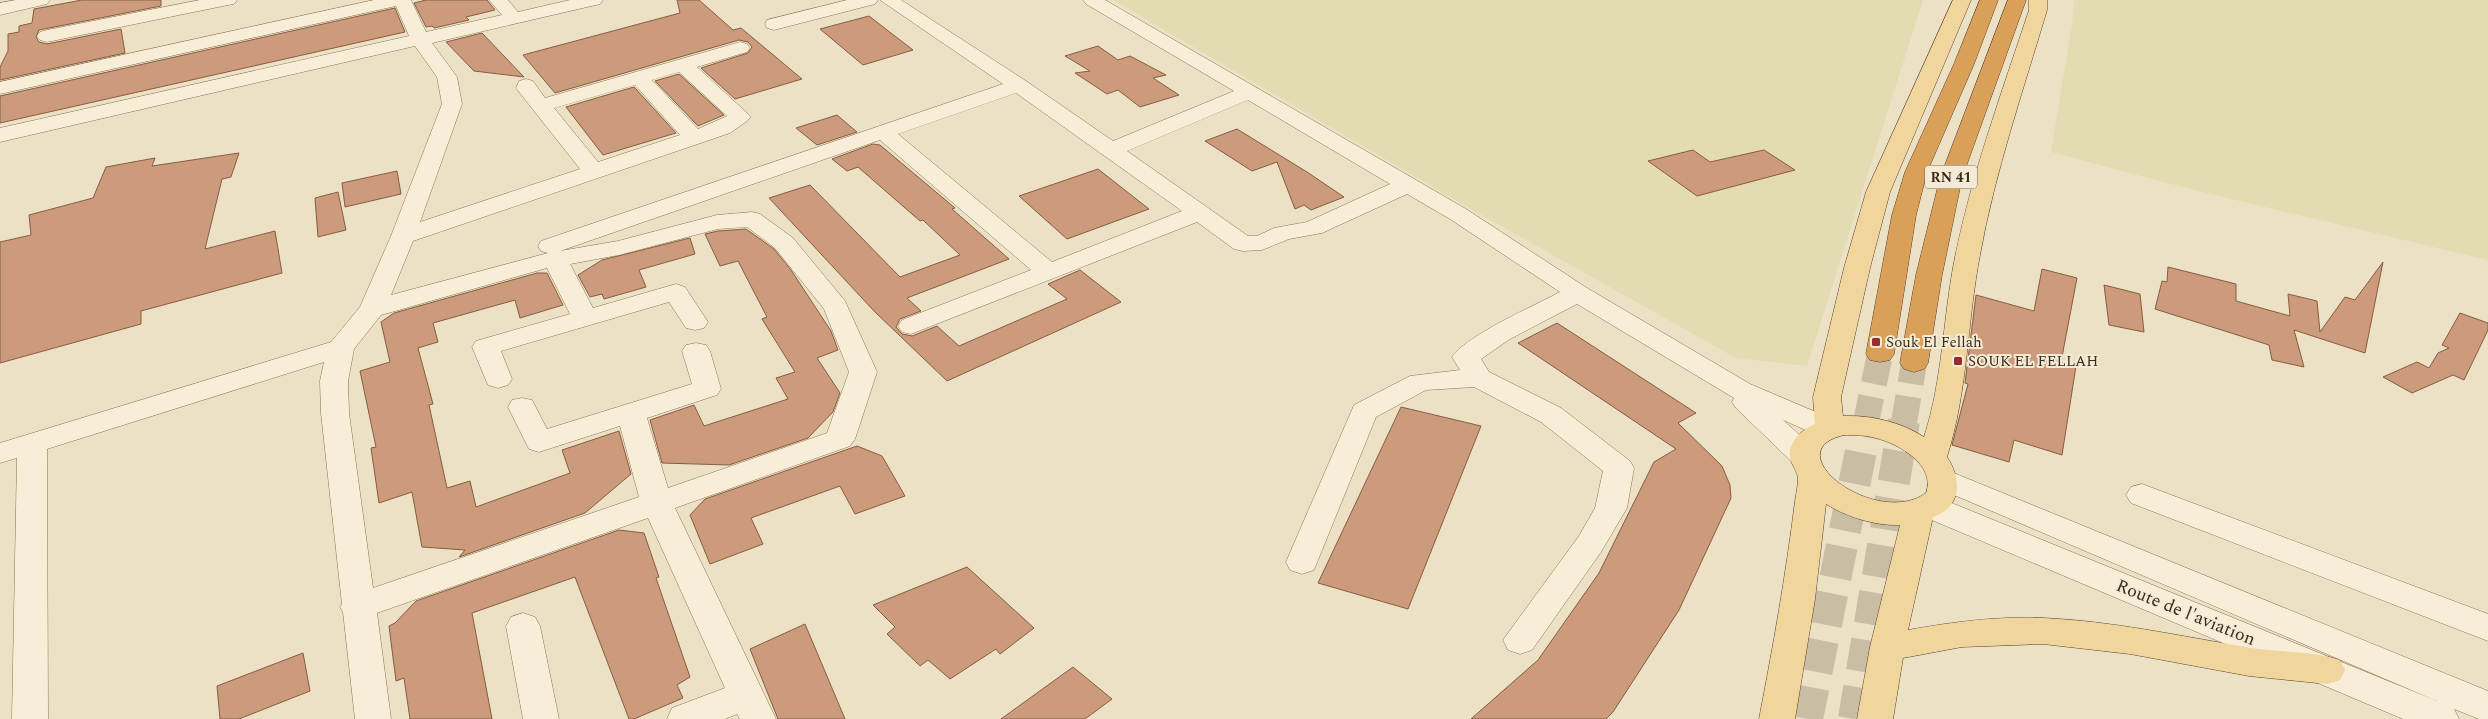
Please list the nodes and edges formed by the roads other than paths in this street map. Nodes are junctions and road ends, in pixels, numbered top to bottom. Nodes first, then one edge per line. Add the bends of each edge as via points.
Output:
1 (40, 0) edge
2 (228, 0) edge
3 (401, 0) edge
4 (498, 0) edge
5 (594, 0) edge
6 (869, 0) edge
7 (888, 0) edge
8 (1092, 0) edge
9 (1962, 0) edge
10 (1989, 0) edge
11 (2017, 0) edge
12 (2038, 0) edge
13 (0, 9) edge
14 (515, 19) junction
15 (774, 24) dead end
16 (47, 36) dead end
17 (422, 41) junction
18 (740, 48) dead end
19 (682, 65) junction
20 (639, 77) junction
21 (526, 85) dead end
22 (1019, 85) junction
23 (0, 88) edge
24 (1250, 92) junction
25 (539, 106) junction
26 (882, 131) junction
27 (0, 136) edge
28 (693, 137) junction
29 (1111, 150) junction
30 (594, 172) junction
31 (1407, 185) junction
32 (1199, 213) junction
33 (403, 236) junction
34 (555, 259) junction
35 (1047, 271) junction
36 (1578, 293) junction
37 (372, 309) junction
38 (585, 318) junction
39 (695, 322) dead end
40 (911, 326) dead end
41 (341, 348) junction
42 (696, 351) dead end
43 (1880, 354) tunnel mouth
44 (1694, 363) junction
45 (1914, 363) tunnel mouth
46 (1478, 378) junction
47 (498, 379) dead end
48 (522, 407) dead end
49 (631, 414) junction
50 (1829, 427) junction
51 (32, 443) junction
52 (0, 453) edge
53 (1808, 466) junction
54 (1932, 489) junction
55 (2142, 495) dead end
56 (656, 501) junction
57 (1302, 562) dead end
58 (357, 607) junction
59 (523, 626) dead end
60 (2488, 628) edge
61 (1520, 640) dead end
62 (1887, 647) junction
63 (2327, 670) junction
64 (753, 707) edge
65 (2488, 707) edge
66 (30, 719) edge
67 (373, 719) edge
68 (541, 719) edge
69 (686, 719) edge
70 (1777, 719) edge
71 (1875, 719) edge
72 (2441, 719) edge

1 - 13 street
2 - 16 street
3 - 17 street
3 - 23 street
4 - 14 street
5 - 14 street
6 - 15 street
7 - 22 street
8 - 24 street
9 - 50 main road via 1878,192 1827,397
10 - 43 highway, RN 41 via 1916,172 1904,215
11 - 45 highway, RN 41 via 1951,178 1929,275
12 - 54 main road via 2038,10 1978,205 1966,259
14 - 17 street
17 - 27 street
17 - 33 street via 447,77 452,104
18 - 19 street
19 - 20 street
19 - 28 street via 740,117 722,128
20 - 25 street
20 - 28 street
21 - 25 street
22 - 26 street
22 - 29 street
24 - 29 street
24 - 31 street
25 - 30 street
26 - 35 street
26 - 37 street
28 - 30 street
29 - 32 street
30 - 33 street
31 - 32 street via 1313,228 1283,233 1262,243 1243,244
31 - 36 street via 1458,214
32 - 35 street
33 - 37 street
34 - 37 street
34 - 38 street
34 - 56 street via 619,248 717,222 752,219 784,243 836,307 863,372 840,439
35 - 40 street
36 - 44 street
36 - 46 street via 1501,333 1466,357
37 - 41 street
38 - 39 street via 676,292
38 - 47 street via 486,347
41 - 51 street
41 - 58 street via 334,381 335,414
42 - 49 street via 707,390
44 - 50 street via 1740,390
44 - 53 street via 1760,413
46 - 57 street via 1420,382 1364,412
46 - 61 street via 1551,415 1619,468 1607,515 1590,544
48 - 49 street via 539,442
49 - 56 street
50 - 53 main road via 1814,434 1806,444
50 - 54 main road via 1876,428 1908,439
51 - 52 street
51 - 66 street
53 - 54 main road via 1837,497 1870,511 1888,514
53 - 70 main road via 1804,562
54 - 62 main road via 1902,575
54 - 63 street, Route de l'aviation
54 - 65 street
55 - 60 street
56 - 58 street
56 - 64 street
58 - 67 street
59 - 68 street
62 - 63 main road via 1962,634 2043,631 2130,640 2249,662
62 - 71 main road
63 - 72 street, Route de l'aviation
64 - 69 street

